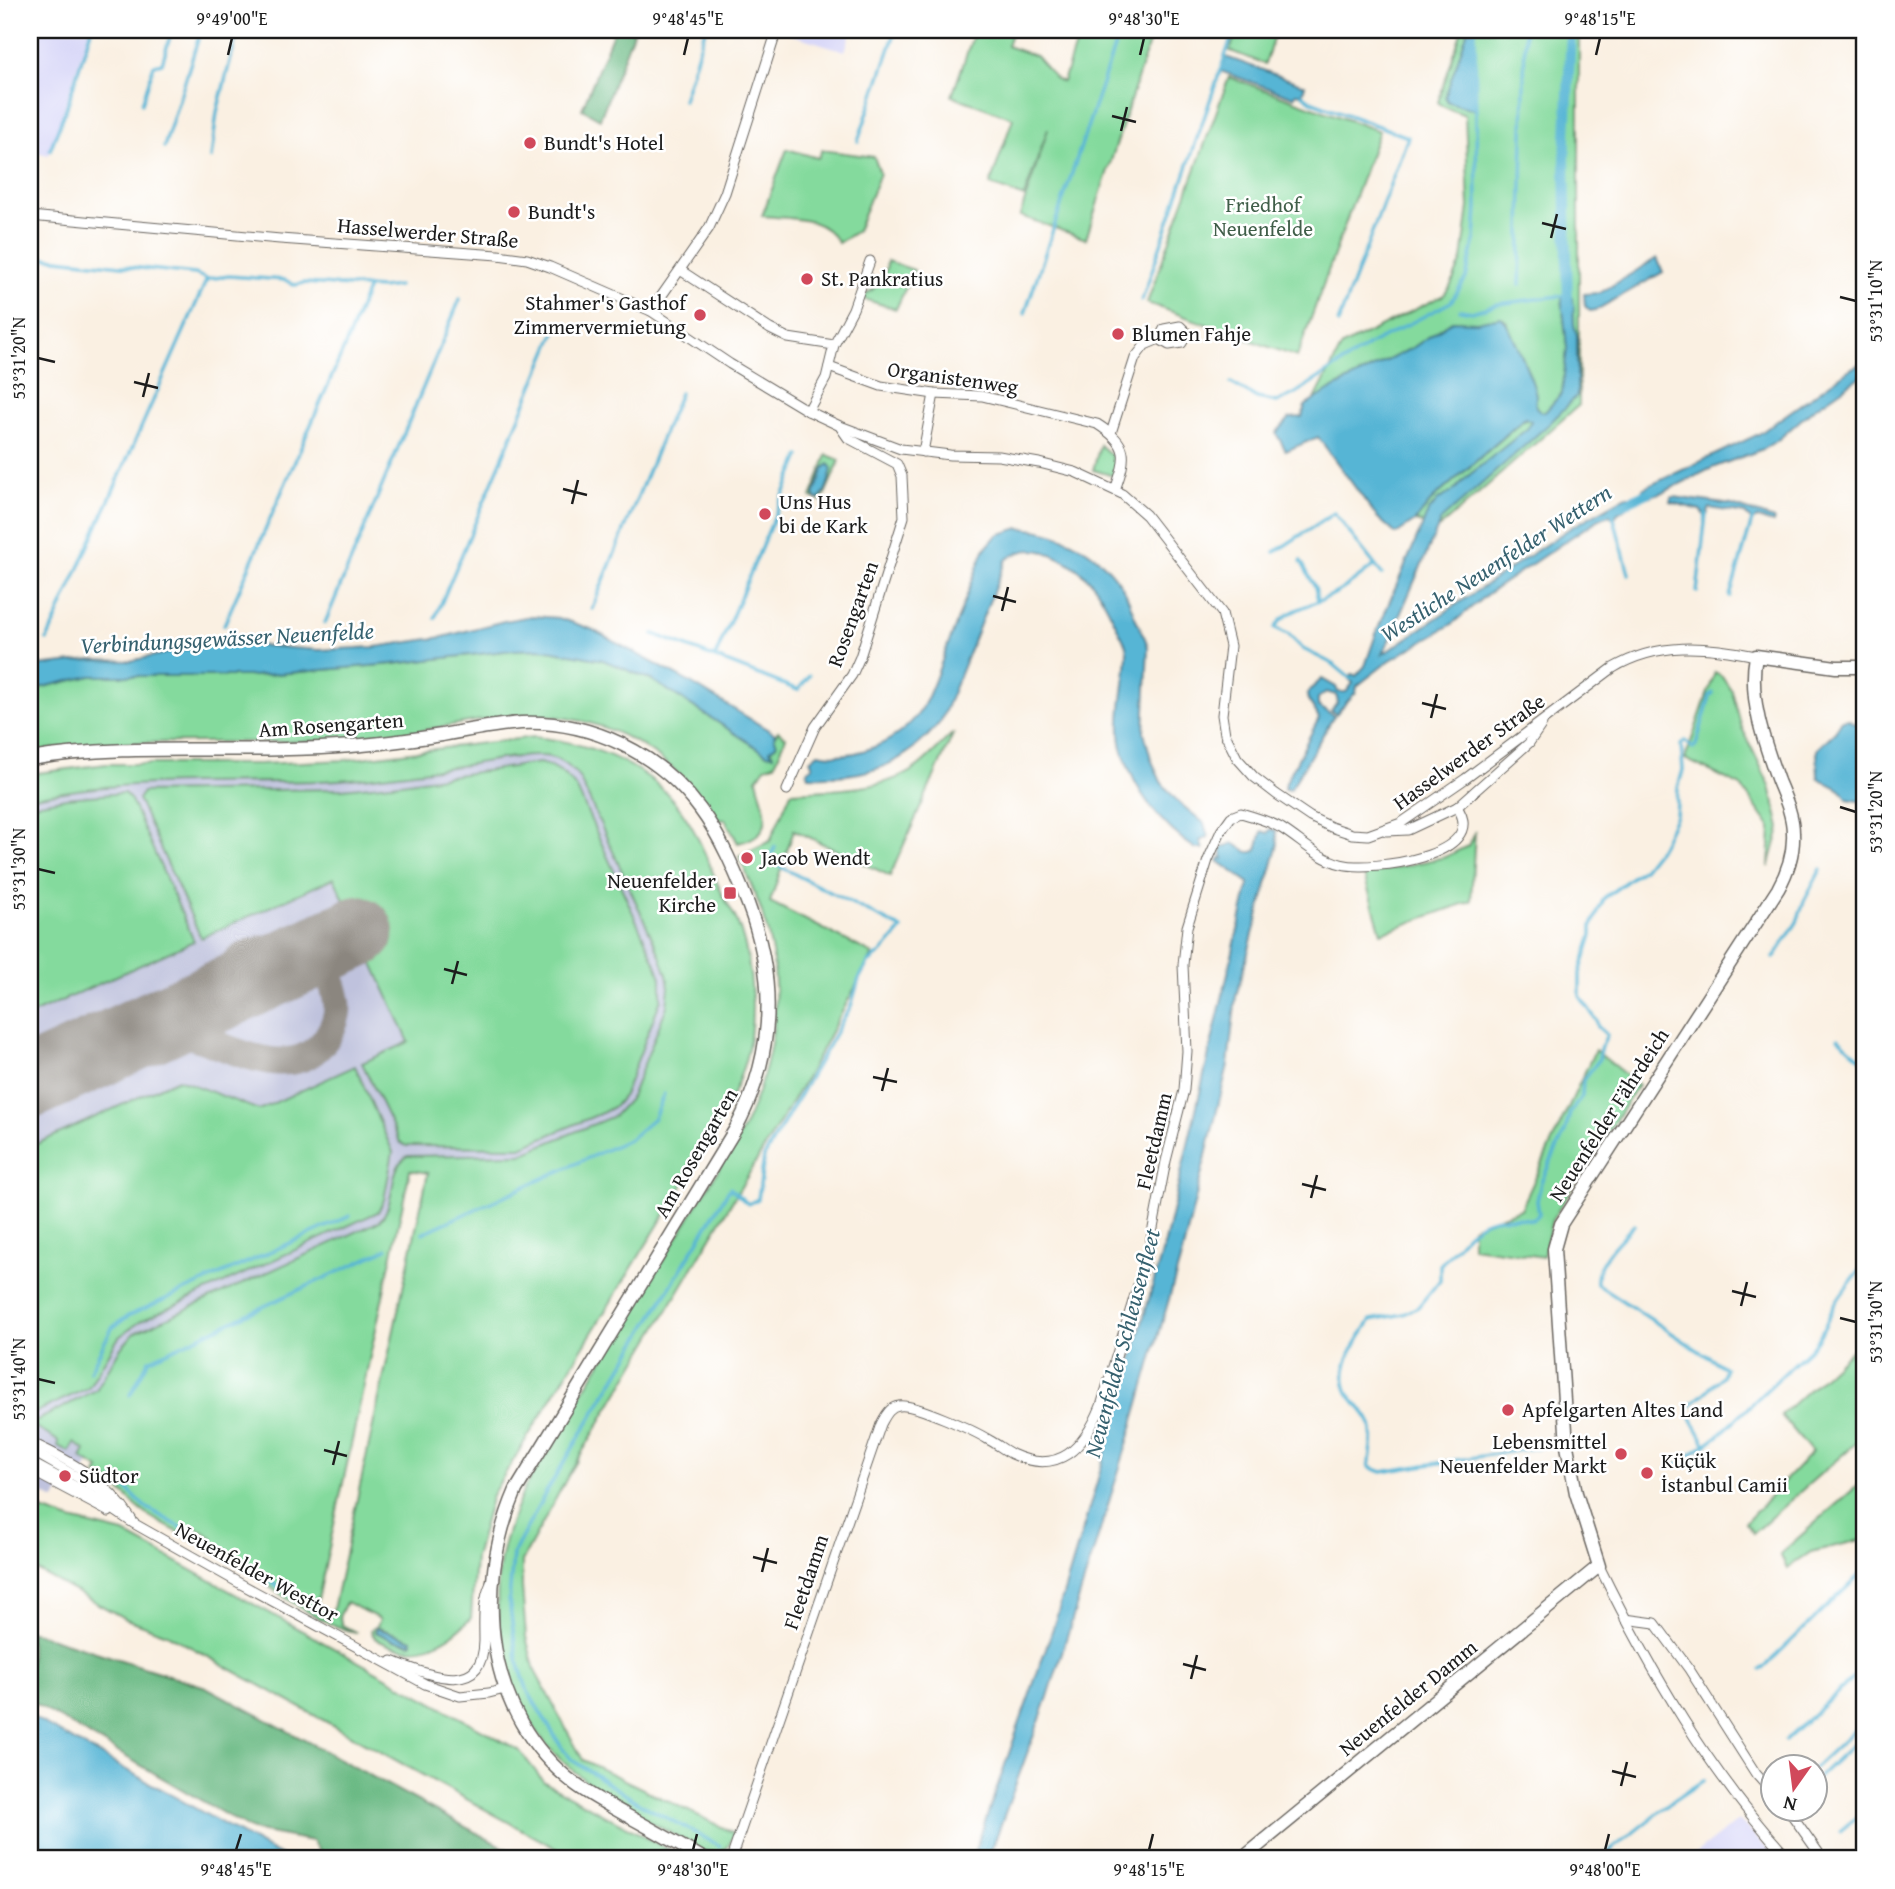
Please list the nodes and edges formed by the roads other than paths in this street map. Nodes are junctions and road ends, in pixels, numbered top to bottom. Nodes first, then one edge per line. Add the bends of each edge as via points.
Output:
1 (777, 30) edge
2 (30, 216) edge
3 (870, 261) dead end
4 (680, 270) junction
5 (651, 312) junction
6 (1158, 340) dead end
7 (834, 345) junction
8 (830, 367) junction
9 (934, 394) junction
10 (808, 411) junction
11 (840, 426) junction
12 (1111, 433) junction
13 (923, 453) junction
14 (1115, 490) junction
15 (1756, 656) junction
16 (1865, 667) edge
17 (1545, 720) junction
18 (30, 759) edge
19 (786, 790) dead end
20 (1457, 807) junction
21 (1385, 830) junction
22 (30, 1442) edge
23 (30, 1450) edge
24 (30, 1462) edge
25 (30, 1470) edge
26 (133, 1523) junction
27 (1599, 1566) junction
28 (491, 1581) junction
29 (1625, 1619) junction
30 (364, 1651) junction
31 (505, 1689) junction
32 (1758, 1776) edge
33 (1797, 1822) edge
34 (704, 1859) edge
35 (731, 1859) edge
36 (1242, 1859) edge
37 (1789, 1859) edge
38 (1823, 1859) edge

1 - 4 street via 722,200
2 - 5 street, Hasselwerder Straße via 517,258 550,267
3 - 7 street
4 - 5 street
4 - 7 street via 770,329 789,338
5 - 10 street, Hasselwerder Straße
6 - 12 street via 1145,345 1135,358
7 - 8 street
8 - 9 street, Organistenweg via 881,386
8 - 10 street
9 - 12 street, Organistenweg via 1009,401 1097,424
9 - 13 street
10 - 11 street, Hasselwerder Straße
11 - 13 street, Hasselwerder Straße
11 - 19 street, Rosengarten via 848,438 897,464 902,475 904,517 860,657 815,727
12 - 14 street via 1125,462
13 - 14 street, Hasselwerder Straße via 999,456 1039,463 1075,472
14 - 21 street, Hasselwerder Straße via 1146,514 1222,613 1230,646 1222,715 1237,758 1276,794 1321,822 1361,836
15 - 16 main road
15 - 17 street, Hasselwerder Straße via 1679,646 1643,653 1613,668
15 - 27 main road, Neuenfelder Fährdeich via 1755,701 1793,825 1786,872 1561,1224 1554,1249 1567,1446
17 - 20 street via 1529,743
17 - 21 street, Hasselwerder Straße
18 - 28 main road, Am Rosengarten via 118,750 322,748 548,724 597,734 644,757 684,790 713,829 743,892 764,957 768,1020 759,1074 736,1128 516,1490 501,1530
20 - 21 street via 1408,830
20 - 35 street, Fleetdamm via 1464,828 1450,846 1366,867 1323,858 1258,818 1241,813 1227,822 1208,860 1184,945 1186,1073 1179,1117 1149,1249 1091,1430 1075,1450 1052,1461 1030,1461 910,1406 890,1410 881,1424
22 - 26 street, Neuenfelder Westtor via 95,1477 118,1499
23 - 26 street, Neuenfelder Westtor via 97,1489
24 - 26 street, Neuenfelder Westtor
25 - 26 street, Neuenfelder Westtor
26 - 30 street, Neuenfelder Westtor
27 - 29 street, Neuenfelder Fährdeich
27 - 36 main road, Neuenfelder Damm
28 - 30 street, Neuenfelder Westtor via 484,1600 482,1658 467,1675 446,1679
28 - 31 main road, Am Rosengarten via 495,1643
29 - 32 street via 1654,1623
29 - 37 street, Neuenfelder Fährdeich via 1716,1768
30 - 31 street, Neuenfelder Westtor via 448,1693 471,1696
31 - 34 main road, Am Rosengarten via 526,1730 549,1761 575,1784
33 - 38 street

